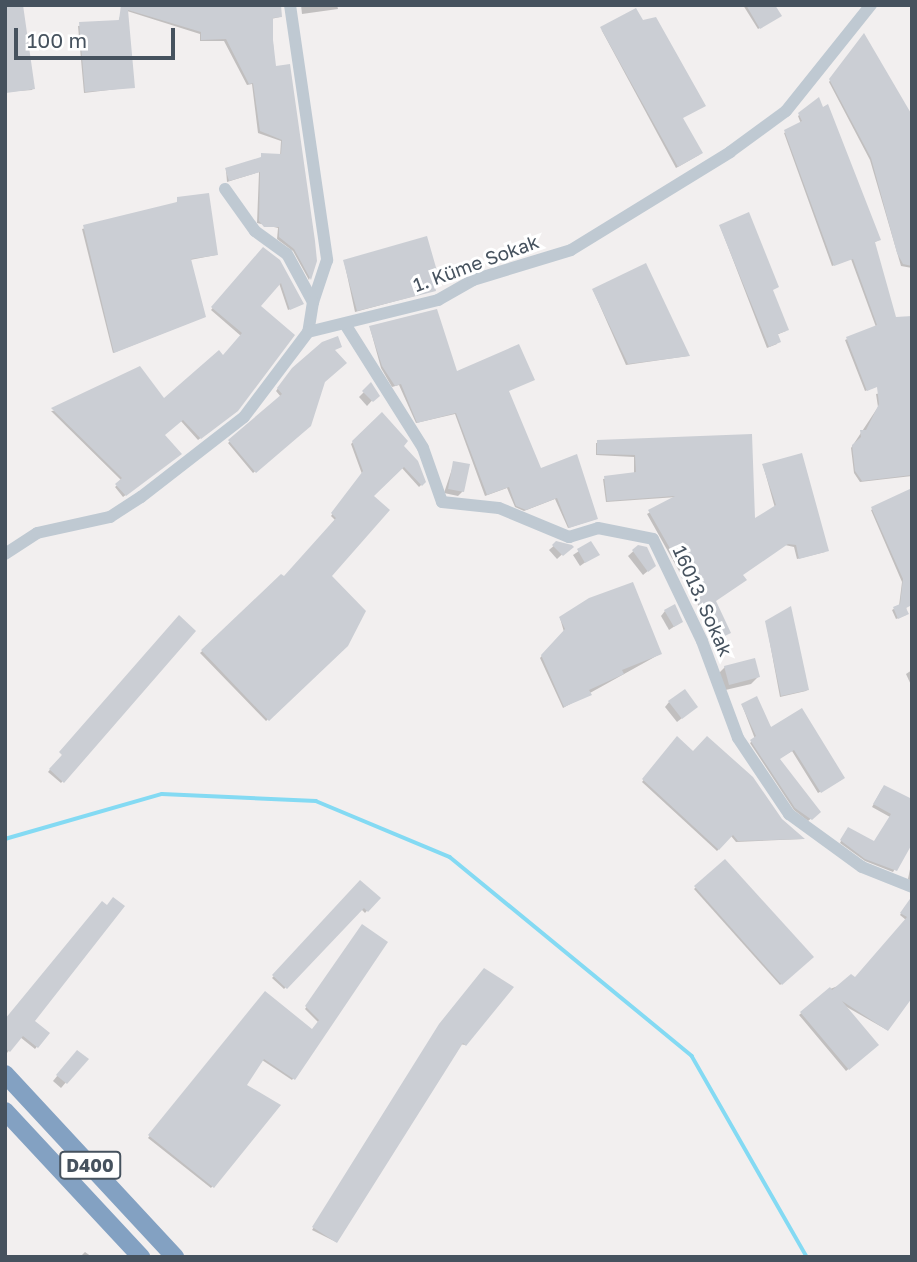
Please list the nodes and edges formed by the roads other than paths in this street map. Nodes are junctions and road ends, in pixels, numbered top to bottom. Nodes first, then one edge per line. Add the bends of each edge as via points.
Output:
1 (290, 5) edge
2 (871, 5) edge
3 (225, 189) dead end
4 (313, 302) junction
5 (345, 324) junction
6 (308, 332) junction
7 (5, 554) edge
8 (912, 887) edge
9 (5, 1074) edge
10 (5, 1111) edge
11 (141, 1257) edge
12 (175, 1257) edge

1 - 4 street via 327,260
2 - 5 street, 1. Küme Sokak via 786,111 730,152 571,250 474,280 438,300
3 - 4 street via 256,231 287,254
4 - 6 street
5 - 6 street, 1. Küme Sokak
5 - 8 street, 16013. Sokak via 424,448 442,502 499,508 569,537 598,528 653,539 702,641 738,738 789,814 862,867
6 - 7 street via 244,417 141,497 110,517 37,533
9 - 12 highway, D400
10 - 11 highway, D400

